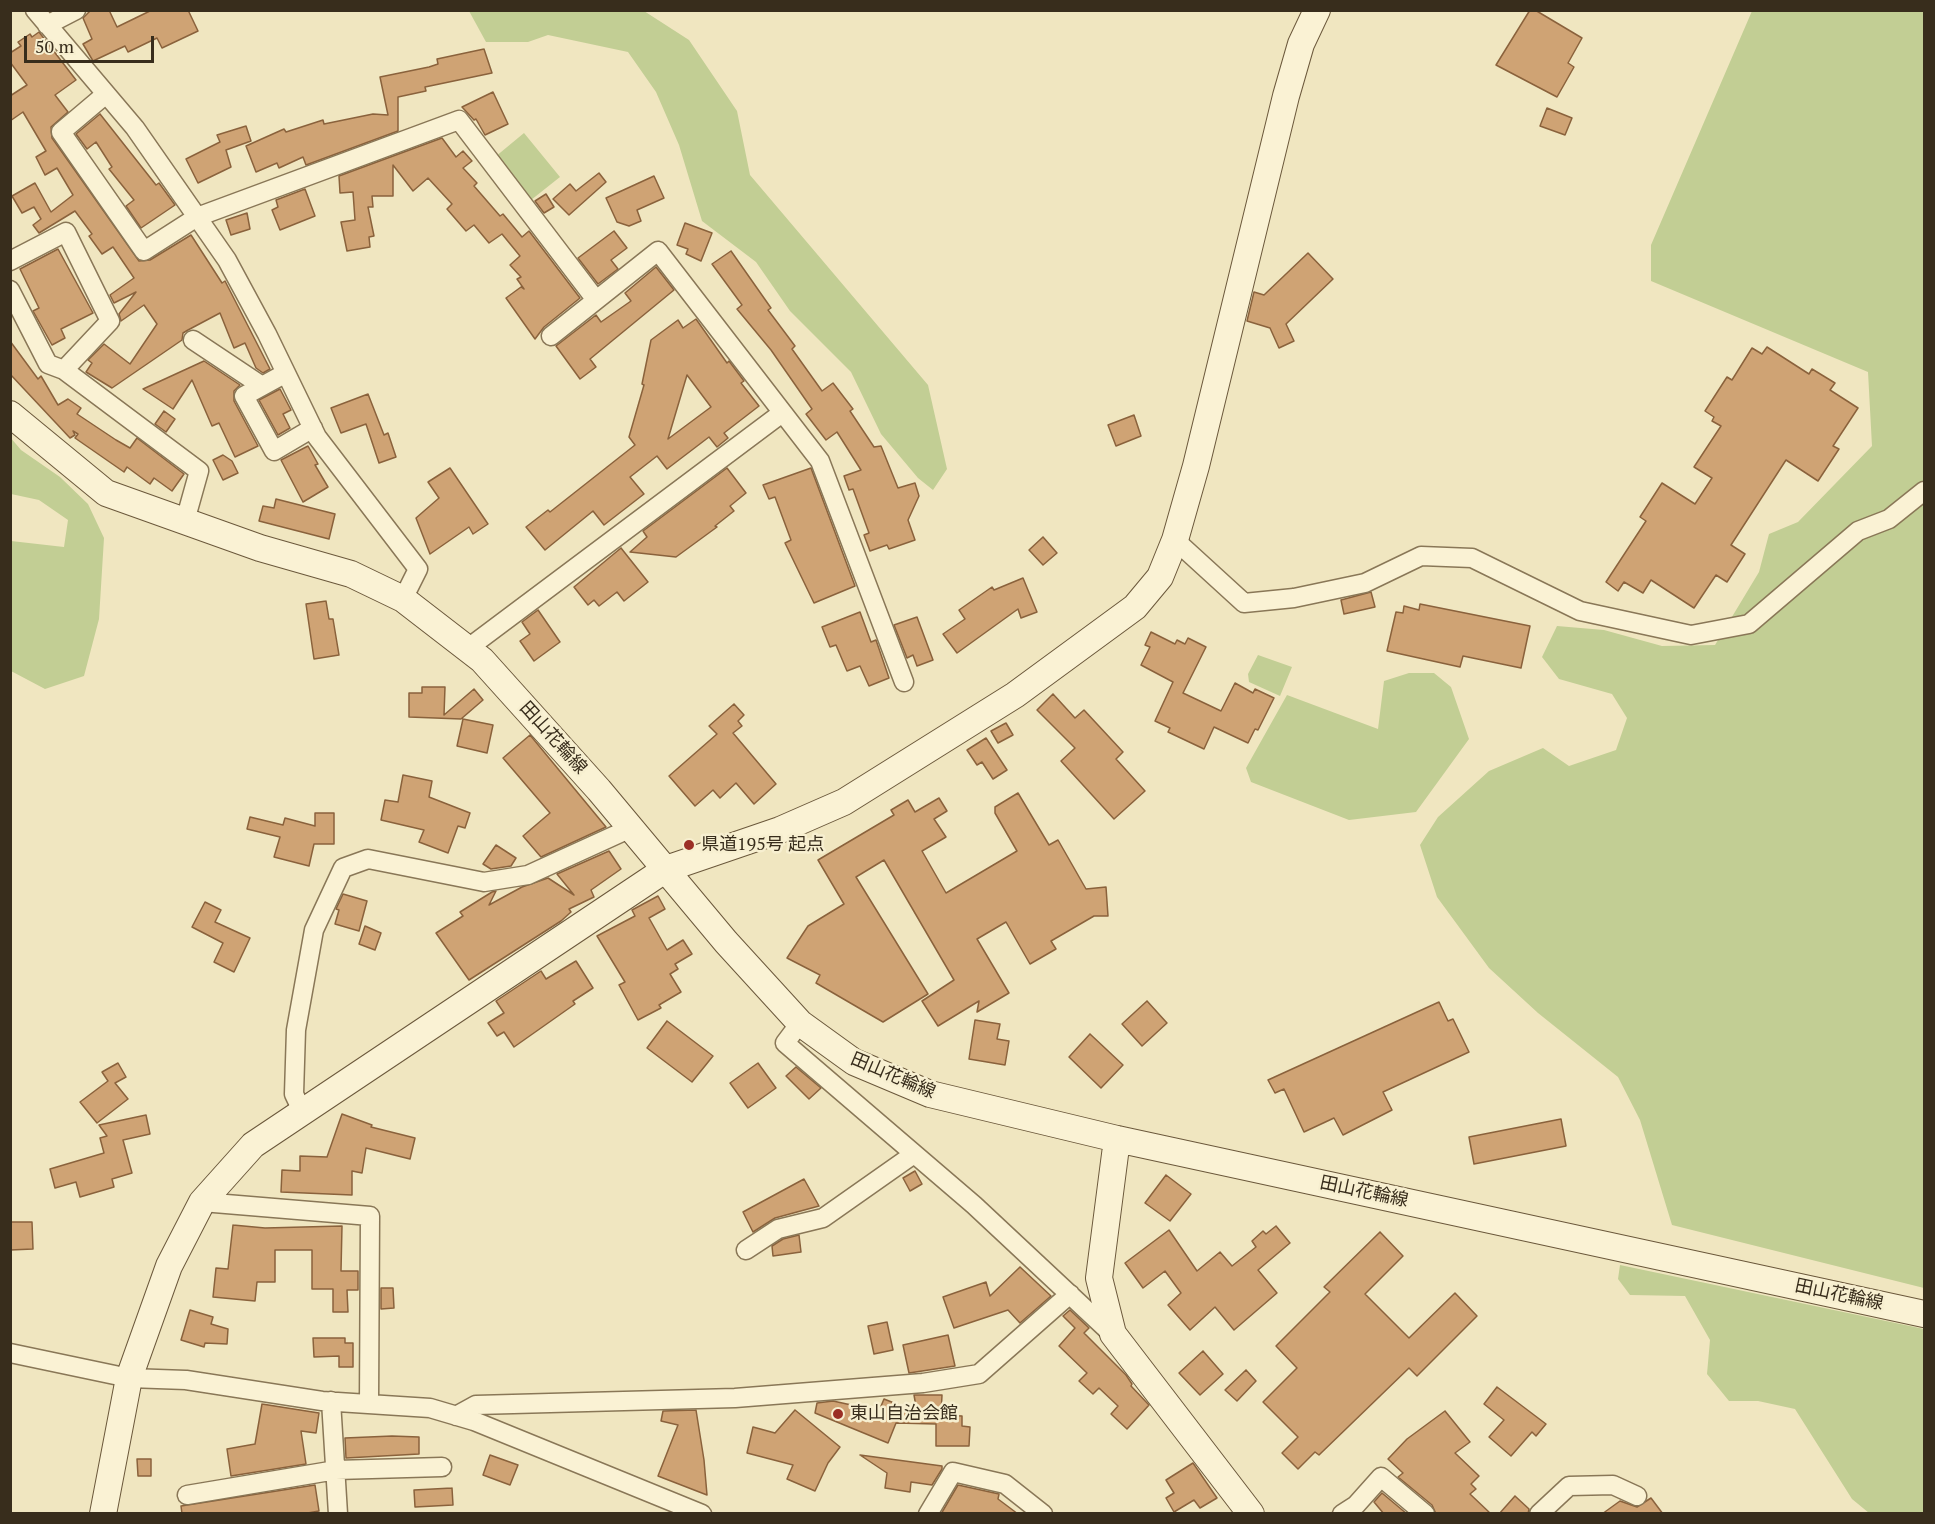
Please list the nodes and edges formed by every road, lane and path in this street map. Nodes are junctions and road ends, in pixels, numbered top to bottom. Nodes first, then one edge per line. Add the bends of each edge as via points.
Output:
1 (35, 10) edge
2 (76, 10) edge
3 (1317, 10) edge
4 (47, 25) junction
5 (106, 94) junction
6 (197, 217) junction
7 (10, 261) edge
8 (10, 290) edge
9 (596, 300) junction
10 (551, 336) dead end
11 (193, 340) dead end
12 (64, 370) junction
13 (286, 373) junction
14 (262, 386) junction
15 (782, 413) junction
16 (10, 414) edge
17 (313, 428) junction
18 (1924, 491) edge
19 (185, 522) junction
20 (1175, 540) junction
21 (403, 599) junction
22 (467, 649) junction
23 (904, 682) dead end
24 (631, 828) junction
25 (666, 869) junction
26 (800, 1023) junction
27 (302, 1111) junction
28 (1117, 1139) junction
29 (914, 1154) junction
30 (202, 1202) junction
31 (746, 1250) dead end
32 (1070, 1294) junction
33 (1917, 1312) edge
34 (1113, 1334) junction
35 (10, 1353) edge
36 (129, 1378) junction
37 (331, 1401) junction
38 (369, 1404) junction
39 (456, 1416) junction
40 (442, 1467) dead end
41 (336, 1470) junction
42 (187, 1495) dead end
43 (1637, 1496) dead end
44 (104, 1514) edge
45 (338, 1514) edge
46 (702, 1514) edge
47 (928, 1514) edge
48 (1043, 1514) edge
49 (1251, 1514) edge
50 (1342, 1514) edge
51 (1425, 1514) edge
52 (1539, 1514) edge

1 - 4 street
2 - 4 street
3 - 20 street via 1301,44 1286,96
4 - 5 street
5 - 6 street via 135,128
5 - 6 street via 61,132 144,251
6 - 9 street via 459,120
6 - 13 street via 227,260
7 - 12 street via 66,232 110,321
8 - 12 street via 48,364
9 - 10 street
9 - 15 street via 658,251
11 - 14 street
12 - 19 street via 199,471
13 - 14 street
13 - 17 street
14 - 17 street via 244,396 274,451
15 - 22 street
15 - 23 street via 820,461
16 - 19 street, 田山花輪線 via 106,494
17 - 21 street via 418,569
18 - 20 street via 1889,519 1858,531 1749,624 1691,635 1580,611 1472,558 1420,556 1365,583 1294,598 1244,603
19 - 21 street, 田山花輪線 via 351,574
20 - 25 street via 1160,577 1135,607 1015,695 844,802 780,830
21 - 22 street, 田山花輪線
22 - 24 street, 田山花輪線 via 482,660
24 - 25 street, 田山花輪線
24 - 27 street via 528,875 484,882 368,859 343,868 314,930 296,1030 294,1094
25 - 26 street, 田山花輪線
25 - 27 street
26 - 28 street, 田山花輪線 via 854,1062 930,1094
26 - 29 street via 785,1043
27 - 30 street via 253,1145
28 - 33 street, 田山花輪線
28 - 34 street via 1099,1278
29 - 31 street via 823,1218 778,1229
29 - 32 street
30 - 36 street via 169,1266
30 - 38 street via 370,1216
32 - 34 street
32 - 39 street via 979,1374 923,1383 735,1398 476,1406
34 - 49 street
35 - 36 street
36 - 37 street via 186,1380
36 - 44 street
37 - 38 street
37 - 41 street
38 - 39 street via 430,1408
39 - 46 street
40 - 41 street
41 - 42 street
41 - 45 street
43 - 52 street via 1613,1485 1569,1486
47 - 48 street via 953,1472 1005,1484
50 - 51 street via 1356,1505 1381,1477

